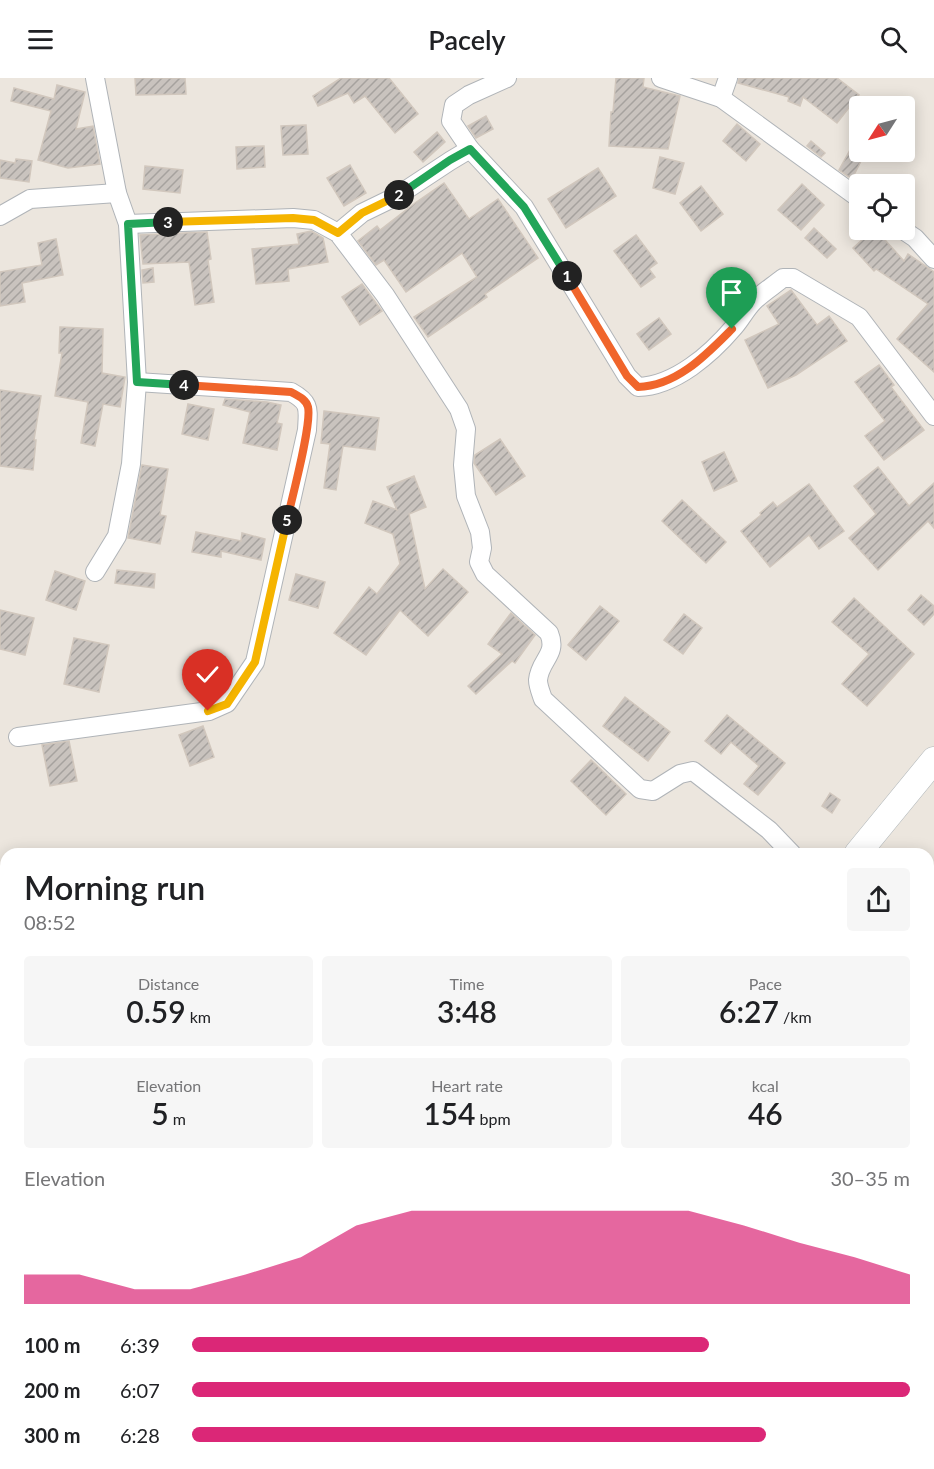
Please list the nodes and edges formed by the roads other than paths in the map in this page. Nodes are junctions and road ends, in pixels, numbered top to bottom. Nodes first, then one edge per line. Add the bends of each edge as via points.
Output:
1 (95, 78) edge
2 (507, 78) edge
3 (661, 78) edge
4 (728, 78) edge
5 (721, 98) junction
6 (470, 149) junction
7 (849, 191) edge
8 (117, 193) junction
9 (0, 216) edge
10 (128, 224) junction
11 (338, 233) junction
12 (915, 238) edge
13 (934, 259) edge
14 (137, 382) junction
15 (934, 416) edge
16 (95, 572) dead end
17 (18, 737) dead end
18 (934, 760) edge
19 (786, 848) edge
20 (862, 848) edge

1 - 8 street
2 - 6 street via 454,105 451,121
3 - 5 street
4 - 5 street
5 - 7 street
6 - 11 street via 397,196 362,213
6 - 15 street via 524,207 627,376 638,387 652,386 702,359 754,301 783,278 793,278 859,317
8 - 9 street via 30,199
8 - 10 street
10 - 11 street via 293,218 314,220
10 - 14 street
11 - 19 street via 385,294 459,409 466,429 466,496 480,532 479,562 485,574 549,633 553,643 538,682 543,699 640,789 653,791 680,774 693,771
12 - 13 street
14 - 16 street via 131,464 117,536
14 - 17 street via 291,392 303,399 308,408 307,430 255,662 227,704 208,711
18 - 20 main road

